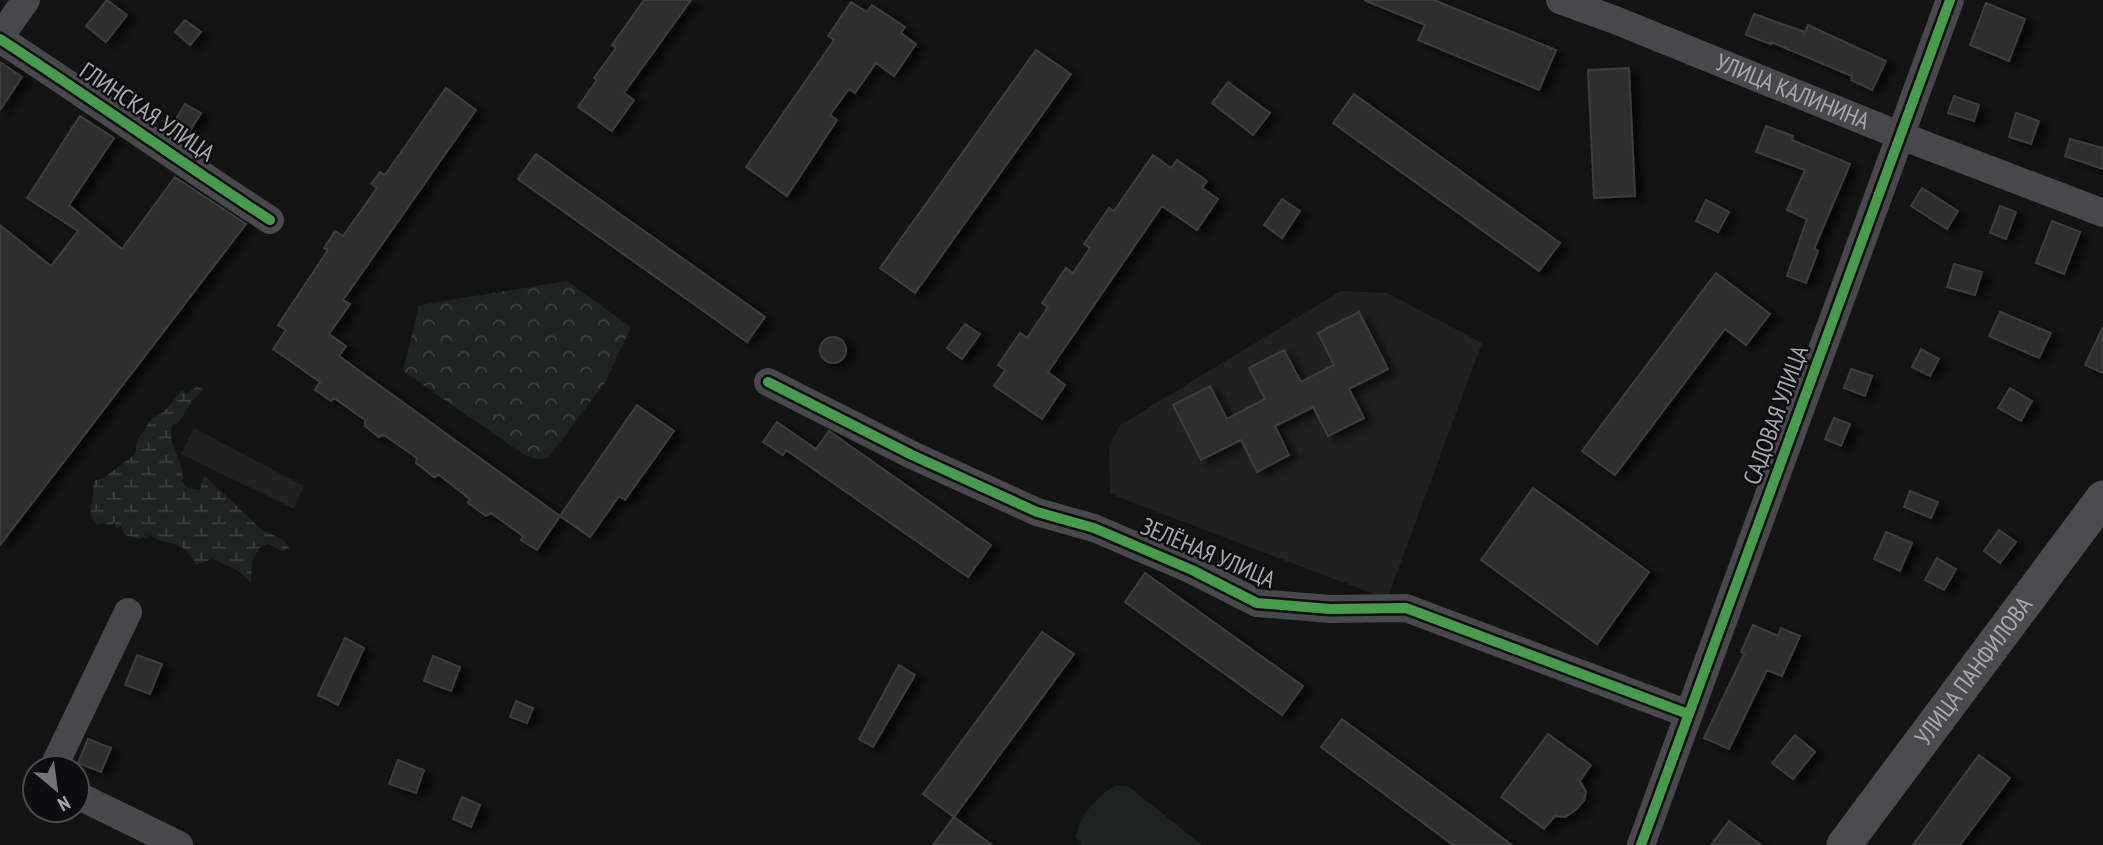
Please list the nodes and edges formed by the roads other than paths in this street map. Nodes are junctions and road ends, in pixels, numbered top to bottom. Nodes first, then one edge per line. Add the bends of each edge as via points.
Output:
1 (26, 0) edge
2 (1560, 0) edge
3 (1950, 0) edge
4 (0, 38) edge
5 (1899, 135) junction
6 (2103, 213) edge
7 (270, 220) dead end
8 (768, 382) dead end
9 (2103, 498) edge
10 (128, 612) dead end
11 (1688, 714) junction
12 (60, 754) edge
13 (91, 802) edge
14 (179, 845) edge
15 (1641, 845) edge
16 (1844, 845) edge

1 - 4 street
2 - 5 street, УЛИЦА КАЛИНИНА
3 - 5 street, САДОВАЯ УЛИЦА
4 - 7 street, ГЛИНСКАЯ УЛИЦА
5 - 6 street, УЛИЦА КАЛИНИНА
5 - 11 street, САДОВАЯ УЛИЦА
8 - 11 street, ЗЕЛЁНАЯ УЛИЦА via 1024,506 1094,528 1257,603 1330,609 1406,608
9 - 16 main road, УЛИЦА ПАНФИЛОВА
10 - 12 street
11 - 15 street, САДОВАЯ УЛИЦА
13 - 14 street

